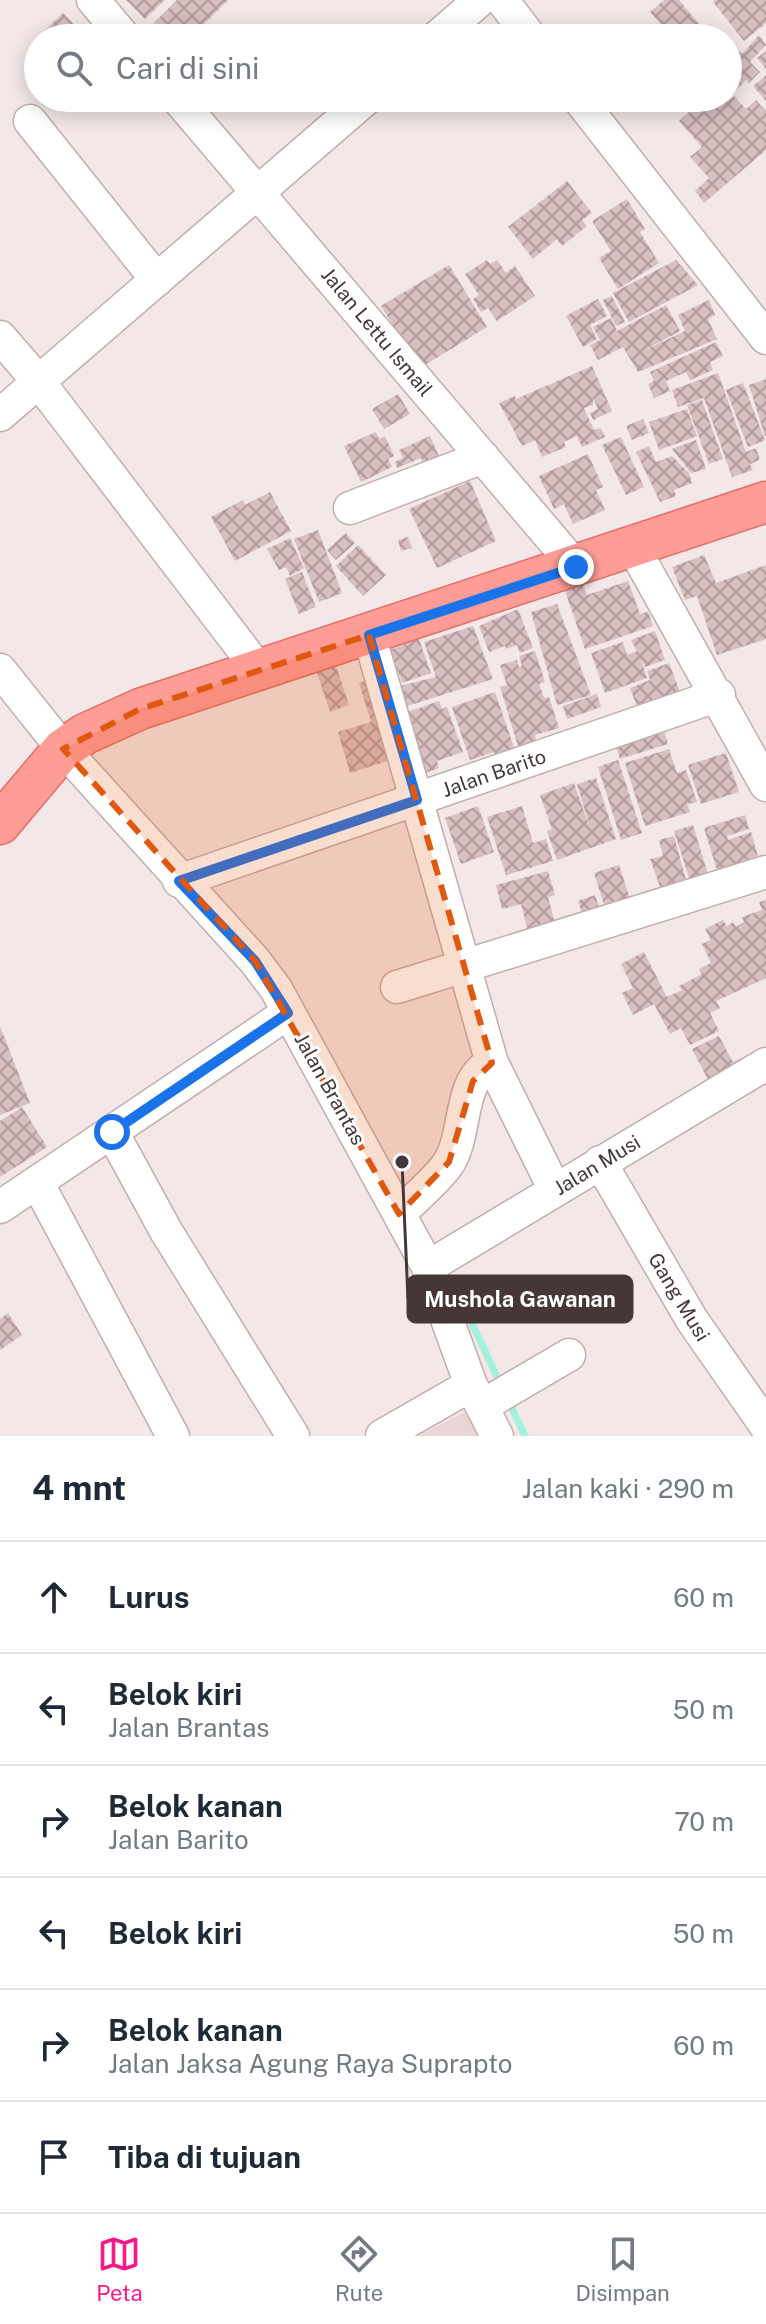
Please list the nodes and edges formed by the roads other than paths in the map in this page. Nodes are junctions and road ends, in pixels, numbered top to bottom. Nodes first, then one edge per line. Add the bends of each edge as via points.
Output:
1 (93, 0) edge
2 (480, 0) edge
3 (502, 0) edge
4 (113, 24) edge
5 (452, 24) edge
6 (520, 24) edge
7 (189, 112) edge
8 (351, 112) edge
9 (589, 112) edge
10 (30, 121) dead end
11 (258, 193) junction
12 (157, 280) junction
13 (0, 337) edge
14 (766, 338) edge
15 (39, 382) junction
16 (0, 415) edge
17 (483, 457) junction
18 (766, 502) edge
19 (350, 508) dead end
20 (633, 547) junction
21 (576, 567) junction
22 (369, 635) junction
23 (258, 669) junction
24 (0, 670) edge
25 (719, 695) junction
26 (63, 749) junction
27 (766, 785) edge
28 (417, 800) junction
29 (0, 824) edge
30 (766, 872) edge
31 (179, 881) junction
32 (465, 966) junction
33 (397, 987) dead end
34 (282, 1001) junction
35 (492, 1063) junction
36 (766, 1064) edge
37 (112, 1132) junction
38 (600, 1162) junction
39 (37, 1182) junction
40 (555, 1190) junction
41 (0, 1207) edge
42 (404, 1208) junction
43 (428, 1267) junction
44 (569, 1355) dead end
45 (489, 1396) junction
46 (766, 1426) edge
47 (173, 1436) edge
48 (293, 1436) edge
49 (382, 1436) edge
50 (497, 1436) edge

1 - 4 street
2 - 5 street
3 - 6 street
7 - 11 street, Jalan Lettu Ismail
8 - 11 street
9 - 14 street
10 - 12 street
11 - 12 street
11 - 17 street, Jalan Lettu Ismail
12 - 15 street
13 - 15 street
15 - 16 street
15 - 23 street
17 - 19 street
17 - 21 street, Jalan Lettu Ismail
18 - 20 main road
20 - 21 main road
20 - 25 street
21 - 22 main road
22 - 23 main road
22 - 28 street
23 - 26 main road via 140,709
24 - 26 street, Jalan Brantas
25 - 27 street
25 - 28 street, Jalan Barito
26 - 29 main road
26 - 31 street, Jalan Brantas
28 - 31 street, Jalan Barito
28 - 32 street
30 - 32 street
31 - 34 street, Jalan Brantas via 255,961
32 - 33 street
32 - 35 street
34 - 37 street
34 - 42 street, Jalan Brantas
35 - 40 street
35 - 42 street via 475,1075 456,1145 438,1175
36 - 38 street, Jalan Musi
37 - 39 street
37 - 48 street via 166,1231
38 - 40 street, Jalan Musi
38 - 46 street, Gang Musi via 692,1320
39 - 41 street
39 - 47 street
40 - 43 street, Jalan Musi
42 - 43 street, Jalan Brantas
43 - 45 street, Jalan Brantas
44 - 45 street
45 - 49 street
45 - 50 street, Jalan Brantas

